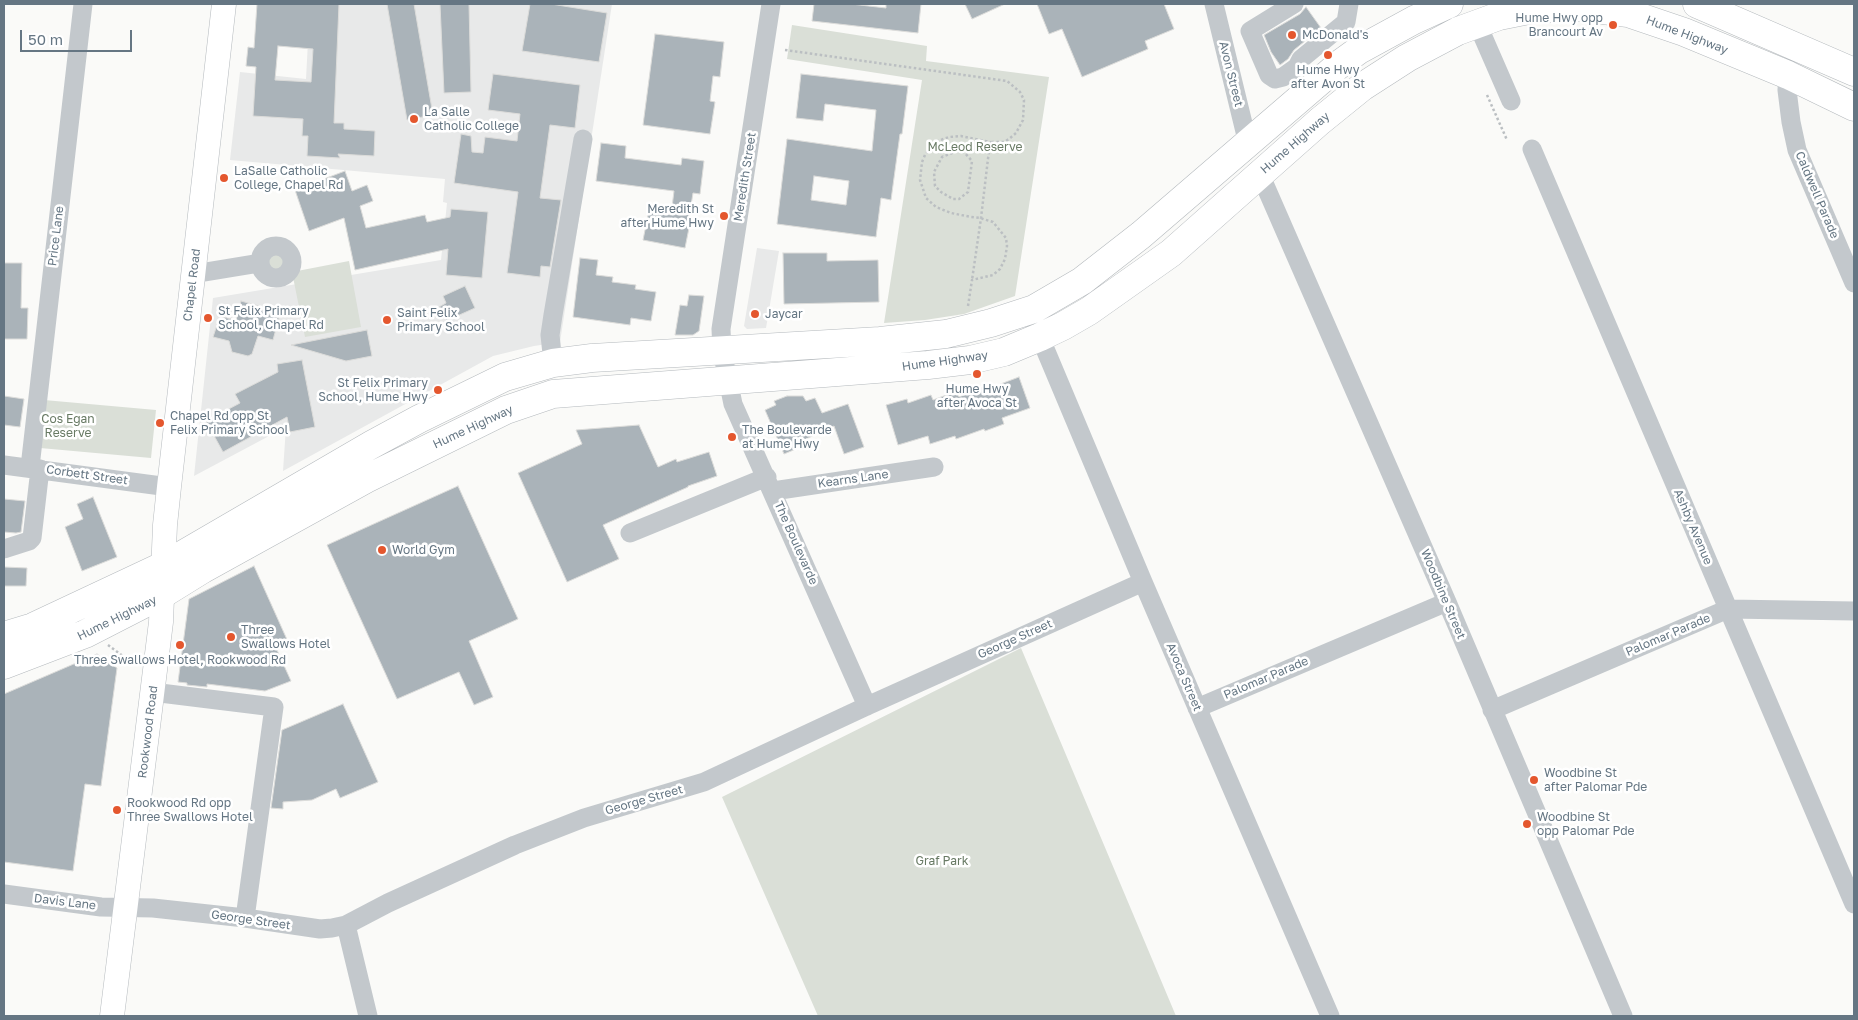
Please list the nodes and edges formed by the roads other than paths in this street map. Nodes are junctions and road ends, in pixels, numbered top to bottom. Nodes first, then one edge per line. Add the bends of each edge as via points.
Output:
1 (82, 4) edge
2 (224, 4) edge
3 (771, 4) edge
4 (1214, 4) edge
5 (1294, 4) edge
6 (1340, 4) edge
7 (1349, 4) edge
8 (1449, 4) edge
9 (1696, 4) edge
10 (1629, 8) edge
11 (1477, 24) junction
12 (1336, 31) junction
13 (1854, 72) edge
14 (1788, 75) junction
15 (1511, 101) dead end
16 (1854, 106) edge
17 (583, 139) dead end
18 (1248, 144) junction
19 (1532, 149) dead end
20 (1260, 174) junction
21 (260, 263) dead end
22 (193, 274) junction
23 (1854, 283) edge
24 (1040, 336) junction
25 (722, 351) junction
26 (553, 363) junction
27 (727, 380) junction
28 (558, 394) junction
29 (4, 465) edge
30 (934, 467) dead end
31 (35, 468) junction
32 (770, 484) junction
33 (169, 487) junction
34 (630, 533) dead end
35 (4, 549) edge
36 (163, 566) junction
37 (1143, 582) junction
38 (161, 596) junction
39 (1446, 602) junction
40 (1728, 609) junction
41 (1854, 611) edge
42 (4, 636) edge
43 (4, 665) edge
44 (152, 692) junction
45 (867, 706) junction
46 (1197, 708) junction
47 (1492, 710) junction
48 (4, 894) edge
49 (1854, 904) edge
50 (126, 907) junction
51 (245, 918) junction
52 (346, 925) junction
53 (112, 1016) edge
54 (368, 1016) edge
55 (1330, 1016) edge
56 (1623, 1016) edge

1 - 31 street, Price Lane
2 - 22 main road, Chapel Road
3 - 25 street, Meredith Street via 721,329
4 - 18 street, Avon Street
5 - 12 street via 1250,31 1269,75 1275,79 1297,67 1301,59
6 - 12 street
7 - 12 street via 1346,22
8 - 18 highway, Hume Highway via 1359,50
9 - 13 highway
10 - 11 highway, Hume Highway via 1534,8
10 - 14 highway, Hume Highway
11 - 15 street
11 - 20 highway, Hume Highway via 1407,58 1362,87
14 - 16 highway, Hume Highway
14 - 23 street, Caldwell Parade via 1787,90 1797,150
17 - 26 street via 550,335
18 - 25 highway, Hume Highway via 1082,281 1034,309 946,334
19 - 40 street, Ashby Avenue
20 - 24 highway, Hume Highway via 1164,258 1089,311
20 - 39 street, Woodbine Street
21 - 22 street
22 - 33 main road, Chapel Road
24 - 27 highway, Hume Highway via 1004,352 970,360
24 - 37 street, Avoca Street
25 - 26 highway, Hume Highway
25 - 27 street, Meredith Street
26 - 28 highway
26 - 36 highway, Hume Highway via 505,377 419,419
27 - 28 highway, Hume Highway
27 - 32 street, The Boulevarde via 734,404
28 - 38 highway, Hume Highway via 506,410 366,479 203,569
29 - 31 street, Corbett Street
30 - 32 street, Kearns Lane
31 - 33 street, Corbett Street
31 - 35 street, Price Lane via 32,538
32 - 34 street, Kearns Lane
32 - 45 street, The Boulevarde
33 - 36 main road, Chapel Road
36 - 38 main road, Rookwood Road
36 - 42 highway, Hume Highway via 33,627
37 - 45 street, George Street
37 - 46 street, Avoca Street
38 - 43 highway, Hume Highway via 85,634
38 - 44 main road, Rookwood Road
39 - 46 street, Palomar Parade
39 - 47 street, Woodbine Street
40 - 41 street, Palomar Parade
40 - 47 street, Palomar Parade
40 - 49 street, Ashby Avenue
44 - 50 main road, Rookwood Road
44 - 51 street via 274,708
45 - 52 street, George Street via 704,782 584,818 515,845
46 - 55 street, Avoca Street
47 - 56 street, Woodbine Street
48 - 50 street, Davis Lane via 101,907
50 - 51 street, George Street
50 - 53 main road, Rookwood Road
51 - 52 street, George Street via 320,929
52 - 54 street

